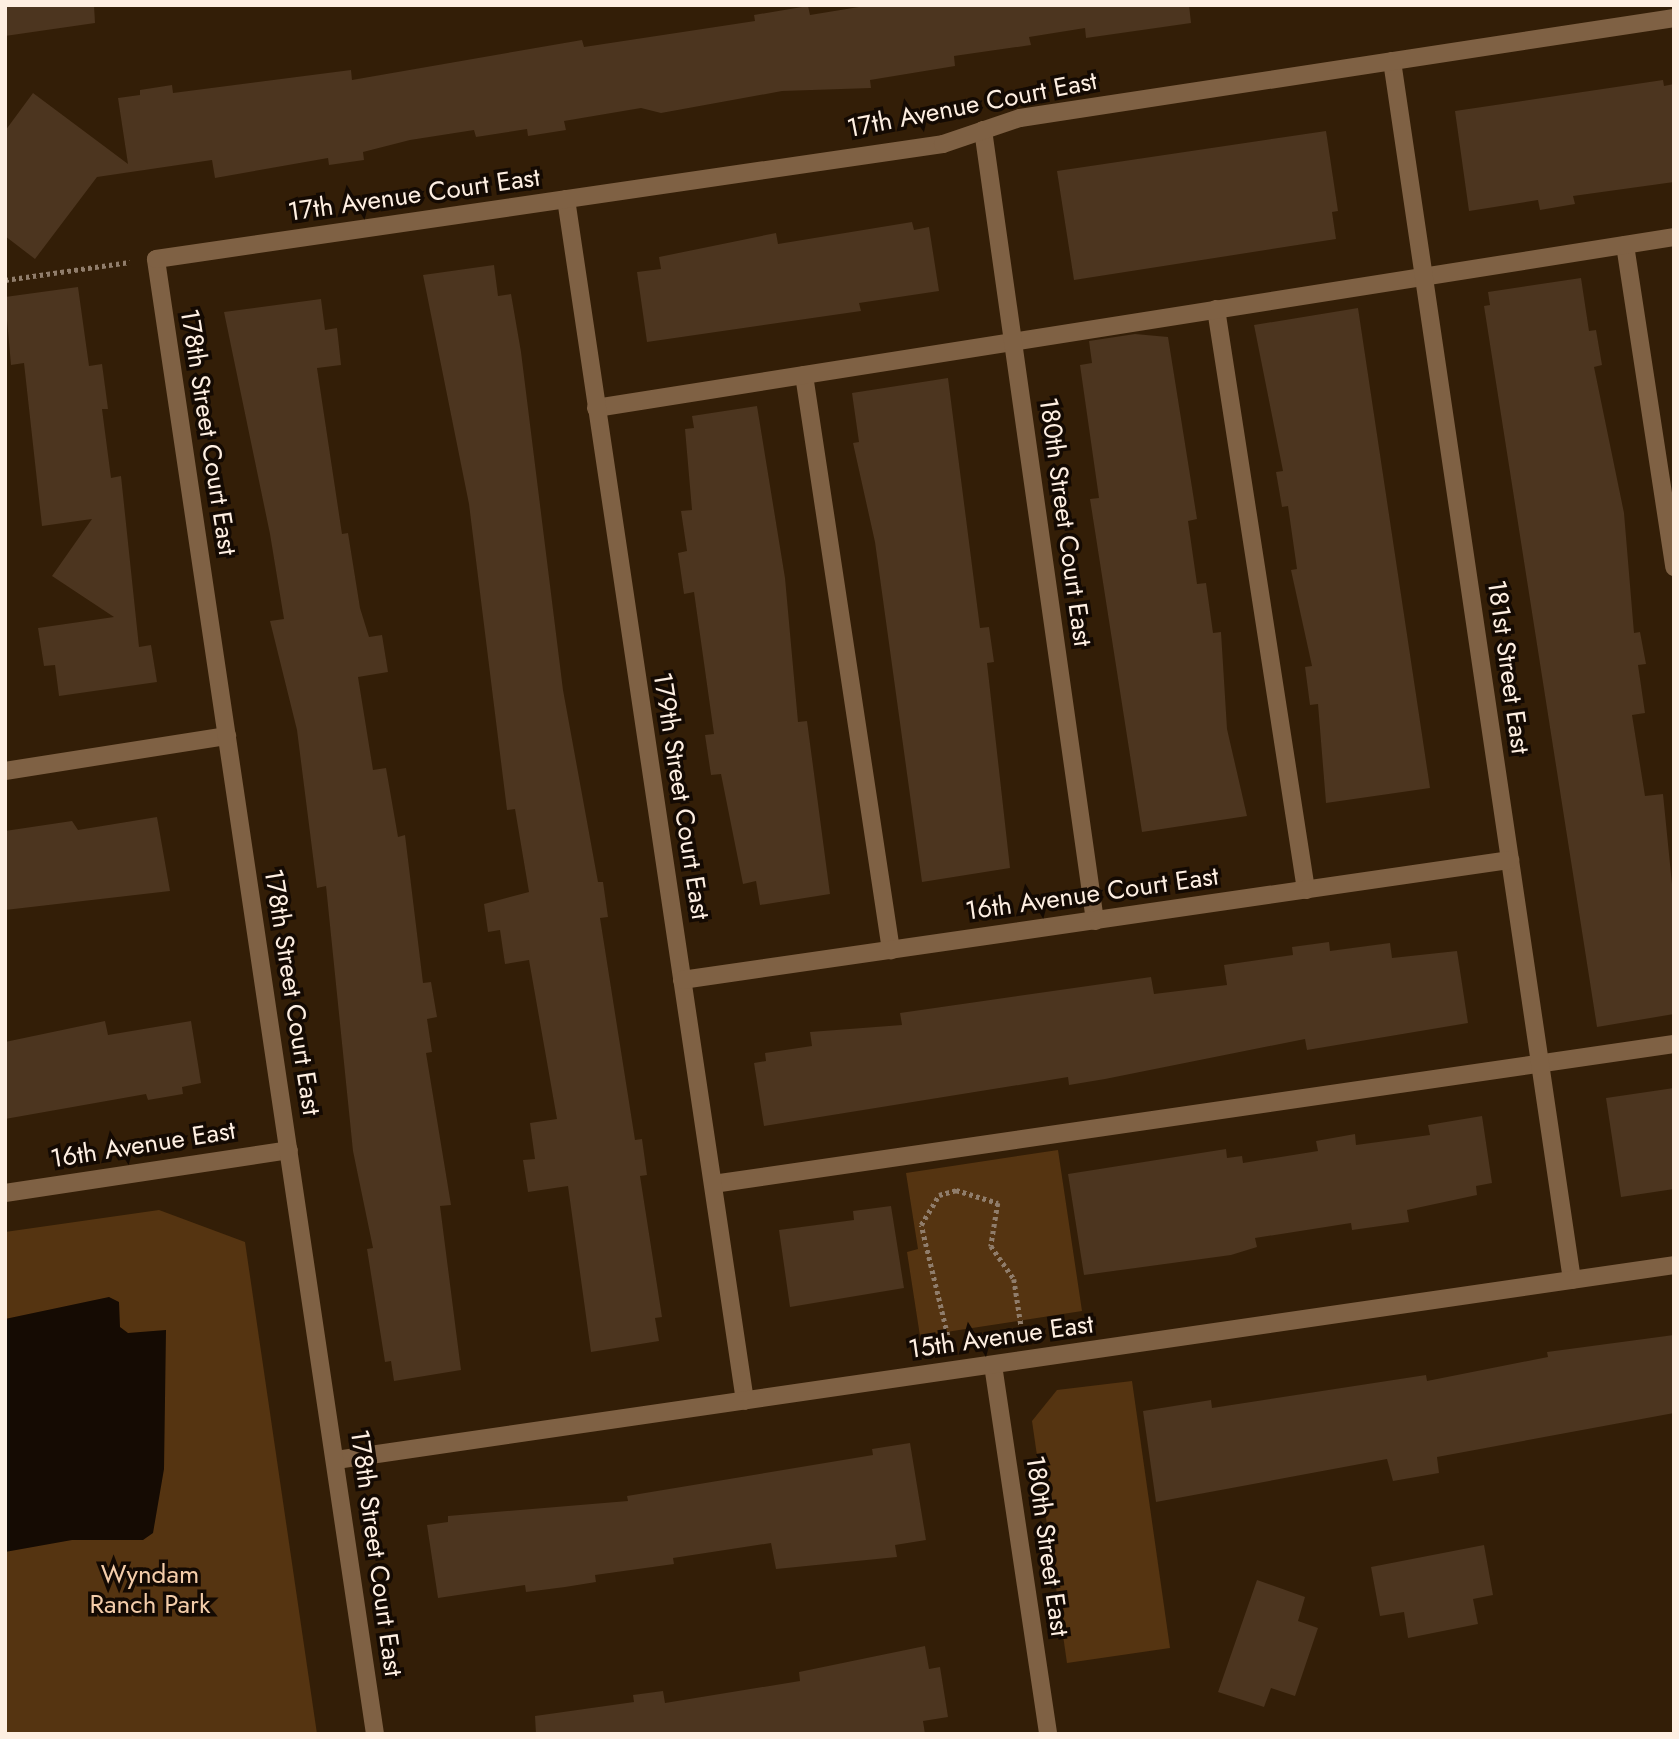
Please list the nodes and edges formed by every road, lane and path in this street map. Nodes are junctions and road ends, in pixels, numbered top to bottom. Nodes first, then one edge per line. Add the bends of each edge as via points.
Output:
1 (1674, 18) edge
2 (1392, 61) junction
3 (983, 130) junction
4 (566, 199) junction
5 (1674, 237) edge
6 (1625, 245) junction
7 (156, 259) junction
8 (1424, 276) junction
9 (5, 280) edge
10 (1216, 309) junction
11 (1013, 342) junction
12 (804, 375) junction
13 (596, 408) junction
14 (1674, 567) edge
15 (227, 736) junction
16 (5, 771) edge
17 (1510, 860) junction
18 (1306, 890) junction
19 (1095, 921) junction
20 (891, 950) junction
21 (682, 980) junction
22 (1674, 1044) edge
23 (1540, 1062) junction
24 (289, 1150) junction
25 (713, 1184) junction
26 (5, 1193) edge
27 (1674, 1265) edge
28 (1572, 1280) junction
29 (1022, 1331) dead end
30 (949, 1342) dead end
31 (993, 1365) junction
32 (745, 1401) junction
33 (336, 1460) junction
34 (375, 1734) edge
35 (1048, 1734) edge

1 - 2 street, 17th Avenue Court East
2 - 3 street, 17th Avenue Court East via 1020,118
2 - 8 street, 181st Street East
3 - 4 street, 17th Avenue Court East via 943,144
3 - 11 street, 180th Street Court East
4 - 7 street, 17th Avenue Court East
4 - 13 street, 179th Street Court East
5 - 6 street
6 - 8 street
6 - 14 street
7 - 9 path
7 - 15 street, 178th Street Court East
8 - 10 street
8 - 17 street, 181st Street East
10 - 11 street
10 - 18 street
11 - 12 street
11 - 19 street, 180th Street Court East
12 - 13 street
12 - 20 street
13 - 21 street, 179th Street Court East
15 - 16 street
15 - 24 street, 178th Street Court East
17 - 18 street, 16th Avenue Court East
17 - 23 street, 181st Street East
18 - 19 street, 16th Avenue Court East
19 - 20 street, 16th Avenue Court East
20 - 21 street, 16th Avenue Court East
21 - 25 street, 179th Street Court East
22 - 23 street
23 - 25 street
23 - 28 street, 181st Street East
24 - 26 street, 16th Avenue East
24 - 33 street, 178th Street Court East
25 - 32 street, 179th Street Court East
27 - 28 street, 15th Avenue East
28 - 31 street, 15th Avenue East
29 - 30 path via 1014,1279 991,1246 998,1203 956,1190 939,1195 921,1225
31 - 32 street, 15th Avenue East
31 - 35 street, 180th Street East
32 - 33 street, 15th Avenue East
33 - 34 street, 178th Street Court East

